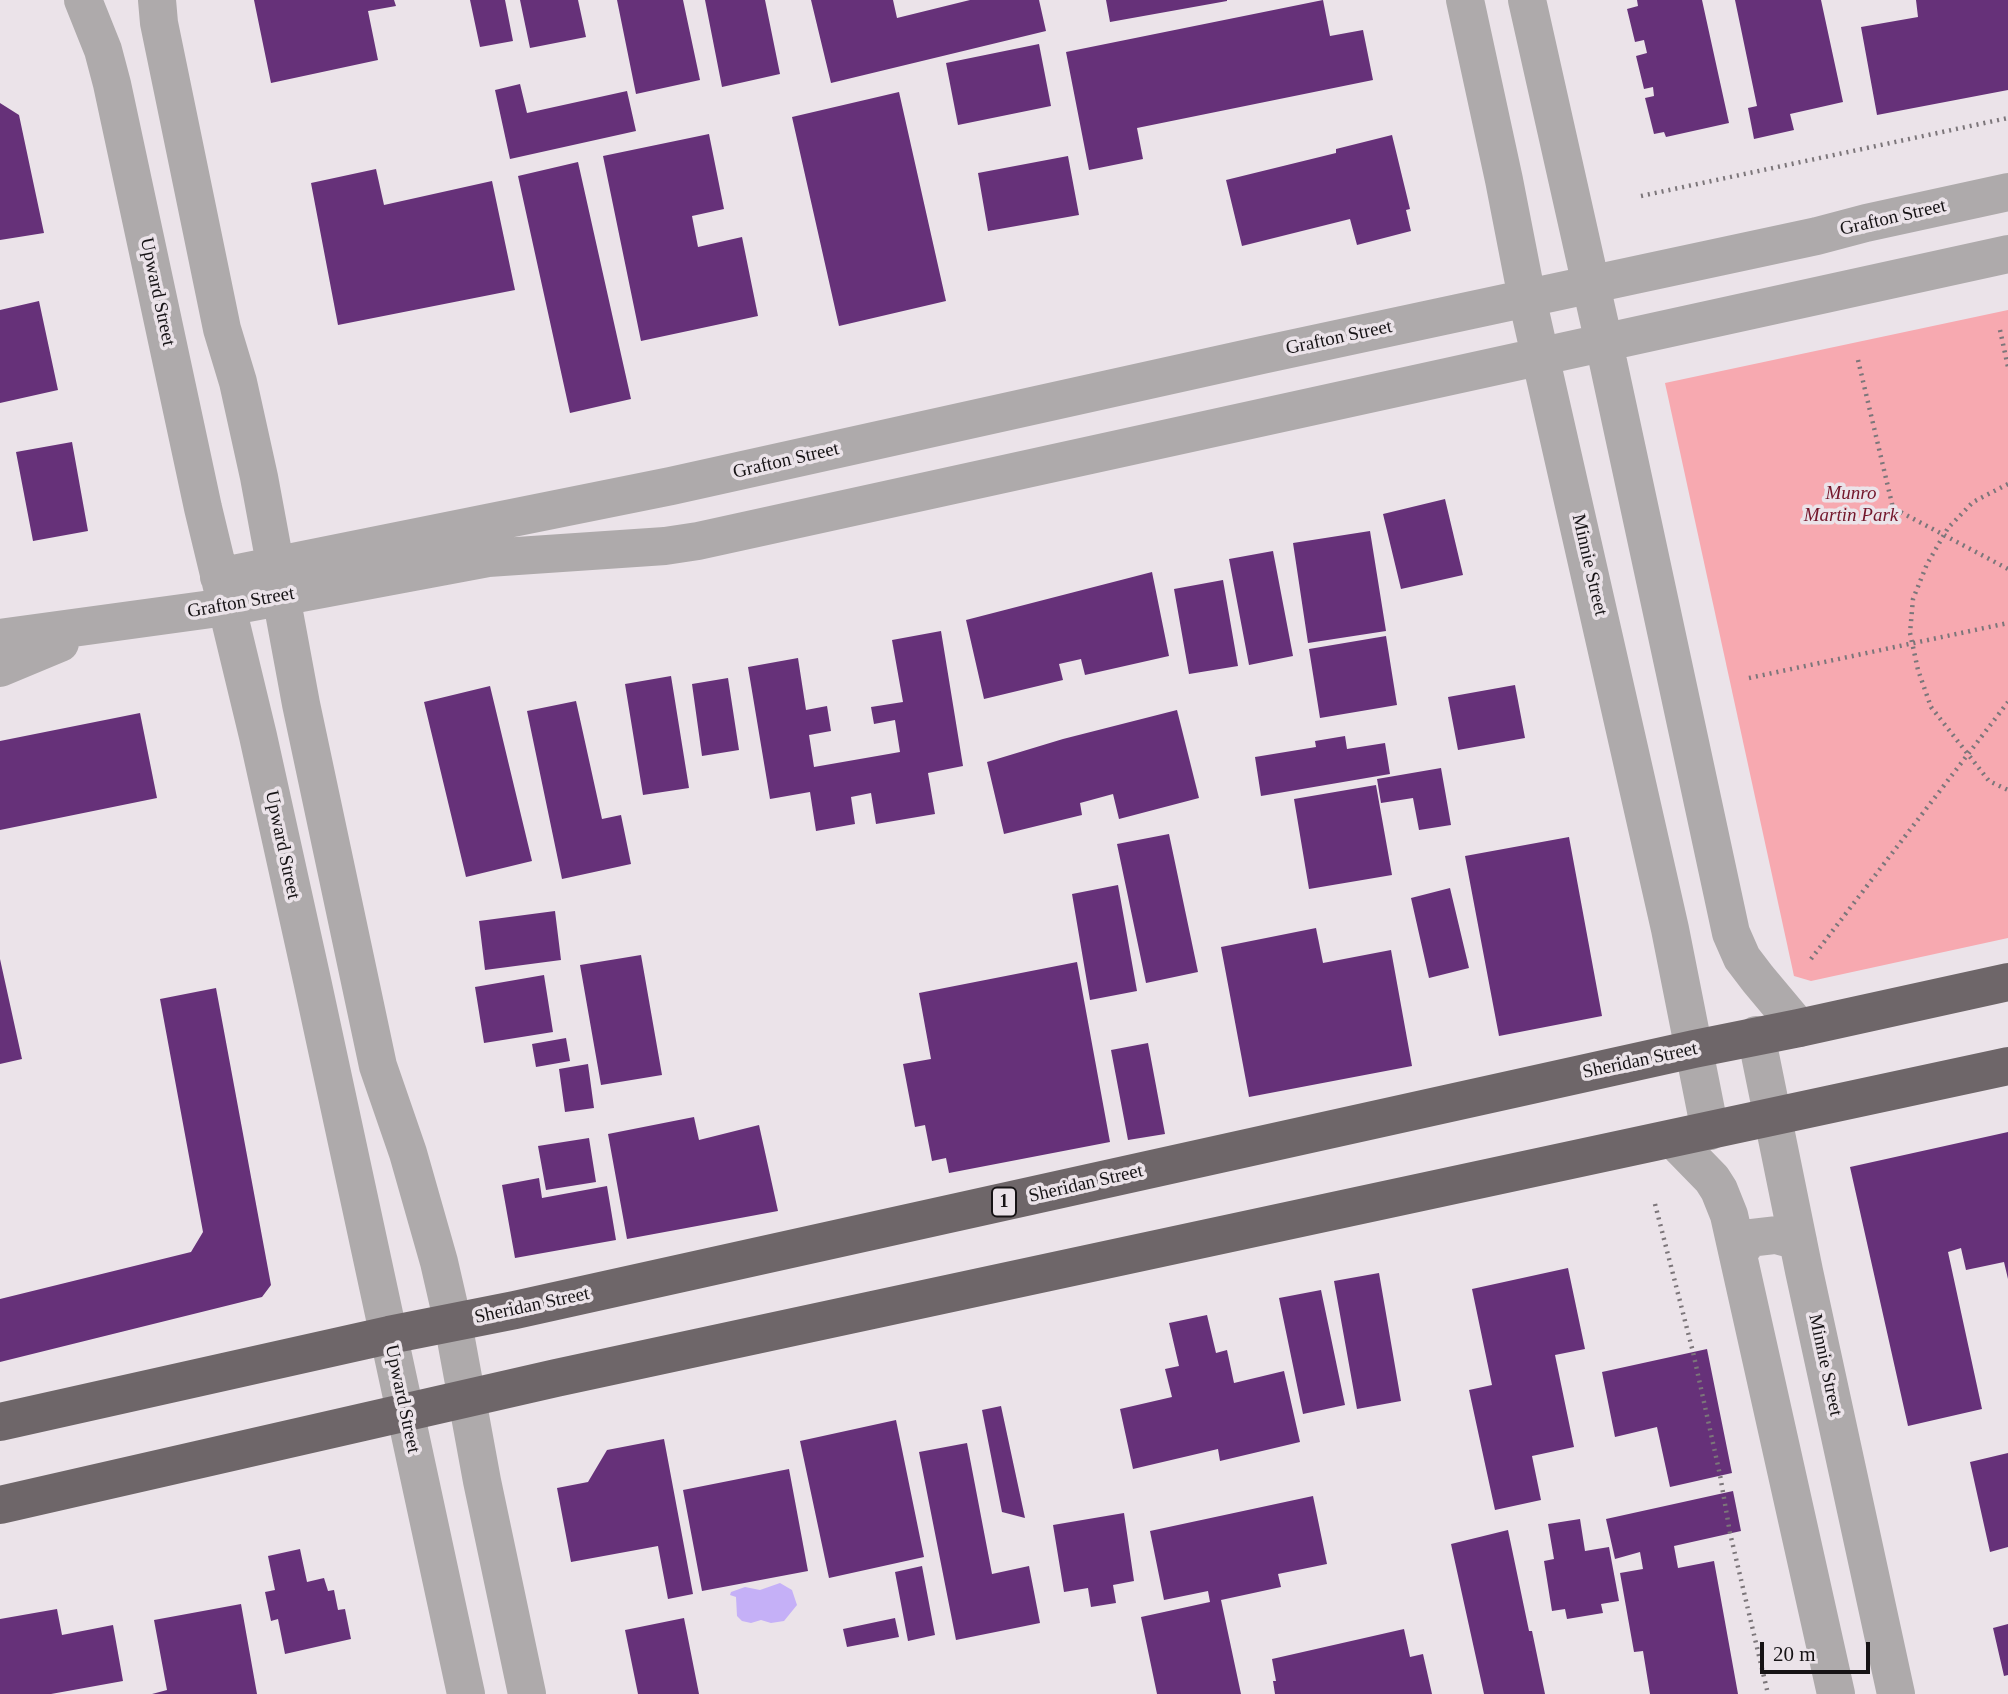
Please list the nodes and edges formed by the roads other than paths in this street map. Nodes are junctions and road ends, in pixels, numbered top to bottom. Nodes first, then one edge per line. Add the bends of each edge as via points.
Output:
1 (83, 0) edge
2 (157, 0) edge
3 (1465, 0) edge
4 (1527, 0) edge
5 (1563, 162) junction
6 (1504, 180) junction
7 (2008, 192) edge
8 (1817, 236) junction
9 (2008, 254) edge
10 (1591, 284) junction
11 (1839, 291) junction
12 (1527, 298) junction
13 (1604, 343) junction
14 (1262, 355) junction
15 (1541, 357) junction
16 (237, 382) junction
17 (180, 399) junction
18 (1278, 414) junction
19 (1630, 465) junction
20 (1569, 477) junction
21 (671, 486) junction
22 (689, 541) junction
23 (278, 581) junction
24 (223, 592) junction
25 (103, 624) junction
26 (0, 638) edge
27 (0, 668) edge
28 (1726, 913) junction
29 (1670, 929) junction
30 (2008, 982) edge
31 (1799, 1028) junction
32 (1756, 1035) junction
33 (1694, 1049) junction
34 (2008, 1066) edge
35 (1774, 1118) junction
36 (1692, 1135) junction
37 (1798, 1241) junction
38 (1738, 1253) junction
39 (453, 1323) junction
40 (389, 1335) junction
41 (467, 1399) junction
42 (405, 1413) junction
43 (0, 1422) edge
44 (0, 1505) edge
45 (1890, 1689) edge
46 (1837, 1693) edge
47 (466, 1694) edge
48 (527, 1694) edge

1 - 17 street, Upward Street via 112,84
2 - 16 street via 222,330
3 - 6 street, Minnie Street
4 - 5 street
5 - 6 street via 1534,180
5 - 10 street
6 - 12 street, Minnie Street
7 - 8 street, Grafton Street
8 - 10 street, Grafton Street
8 - 11 street via 1815,261 1820,274
9 - 11 street, Grafton Street
10 - 12 street, Grafton Street
10 - 13 street
11 - 13 street, Grafton Street
12 - 14 street, Grafton Street
12 - 15 street, Minnie Street
13 - 15 street, Grafton Street
13 - 19 street
14 - 18 street via 1277,377
14 - 21 street, Grafton Street
15 - 18 street, Grafton Street
15 - 20 street, Minnie Street
16 - 17 street via 205,396
16 - 23 street
17 - 24 street, Upward Street
18 - 22 street, Grafton Street
19 - 20 street via 1607,460 1580,466
19 - 28 street
20 - 29 street, Minnie Street
21 - 22 street via 671,519
21 - 23 street, Grafton Street
22 - 23 street, Grafton Street
23 - 24 street, Grafton Street
23 - 39 street via 378,1066 434,1240
24 - 25 street, Grafton Street
24 - 40 street, Upward Street
25 - 26 street, Grafton Street
25 - 27 street
28 - 29 street via 1712,929 1689,935
28 - 31 street via 1742,958
29 - 33 street, Minnie Street
30 - 31 highway, Sheridan Street / 1
31 - 32 highway, Sheridan Street / 1
32 - 33 highway, Sheridan Street / 1
32 - 35 street, Minnie Street
33 - 36 street, Minnie Street
33 - 39 highway, Sheridan Street / 1
34 - 35 highway
35 - 36 highway
35 - 37 street, Minnie Street
36 - 38 street via 1730,1215
36 - 41 highway
37 - 38 street via 1776,1235 1750,1238
37 - 45 street, Minnie Street
38 - 46 street
39 - 40 highway, Sheridan Street / 1
39 - 41 street
40 - 42 street, Upward Street
40 - 43 highway, Sheridan Street / 1
41 - 42 highway
41 - 48 street
42 - 44 highway
42 - 47 street, Upward Street

